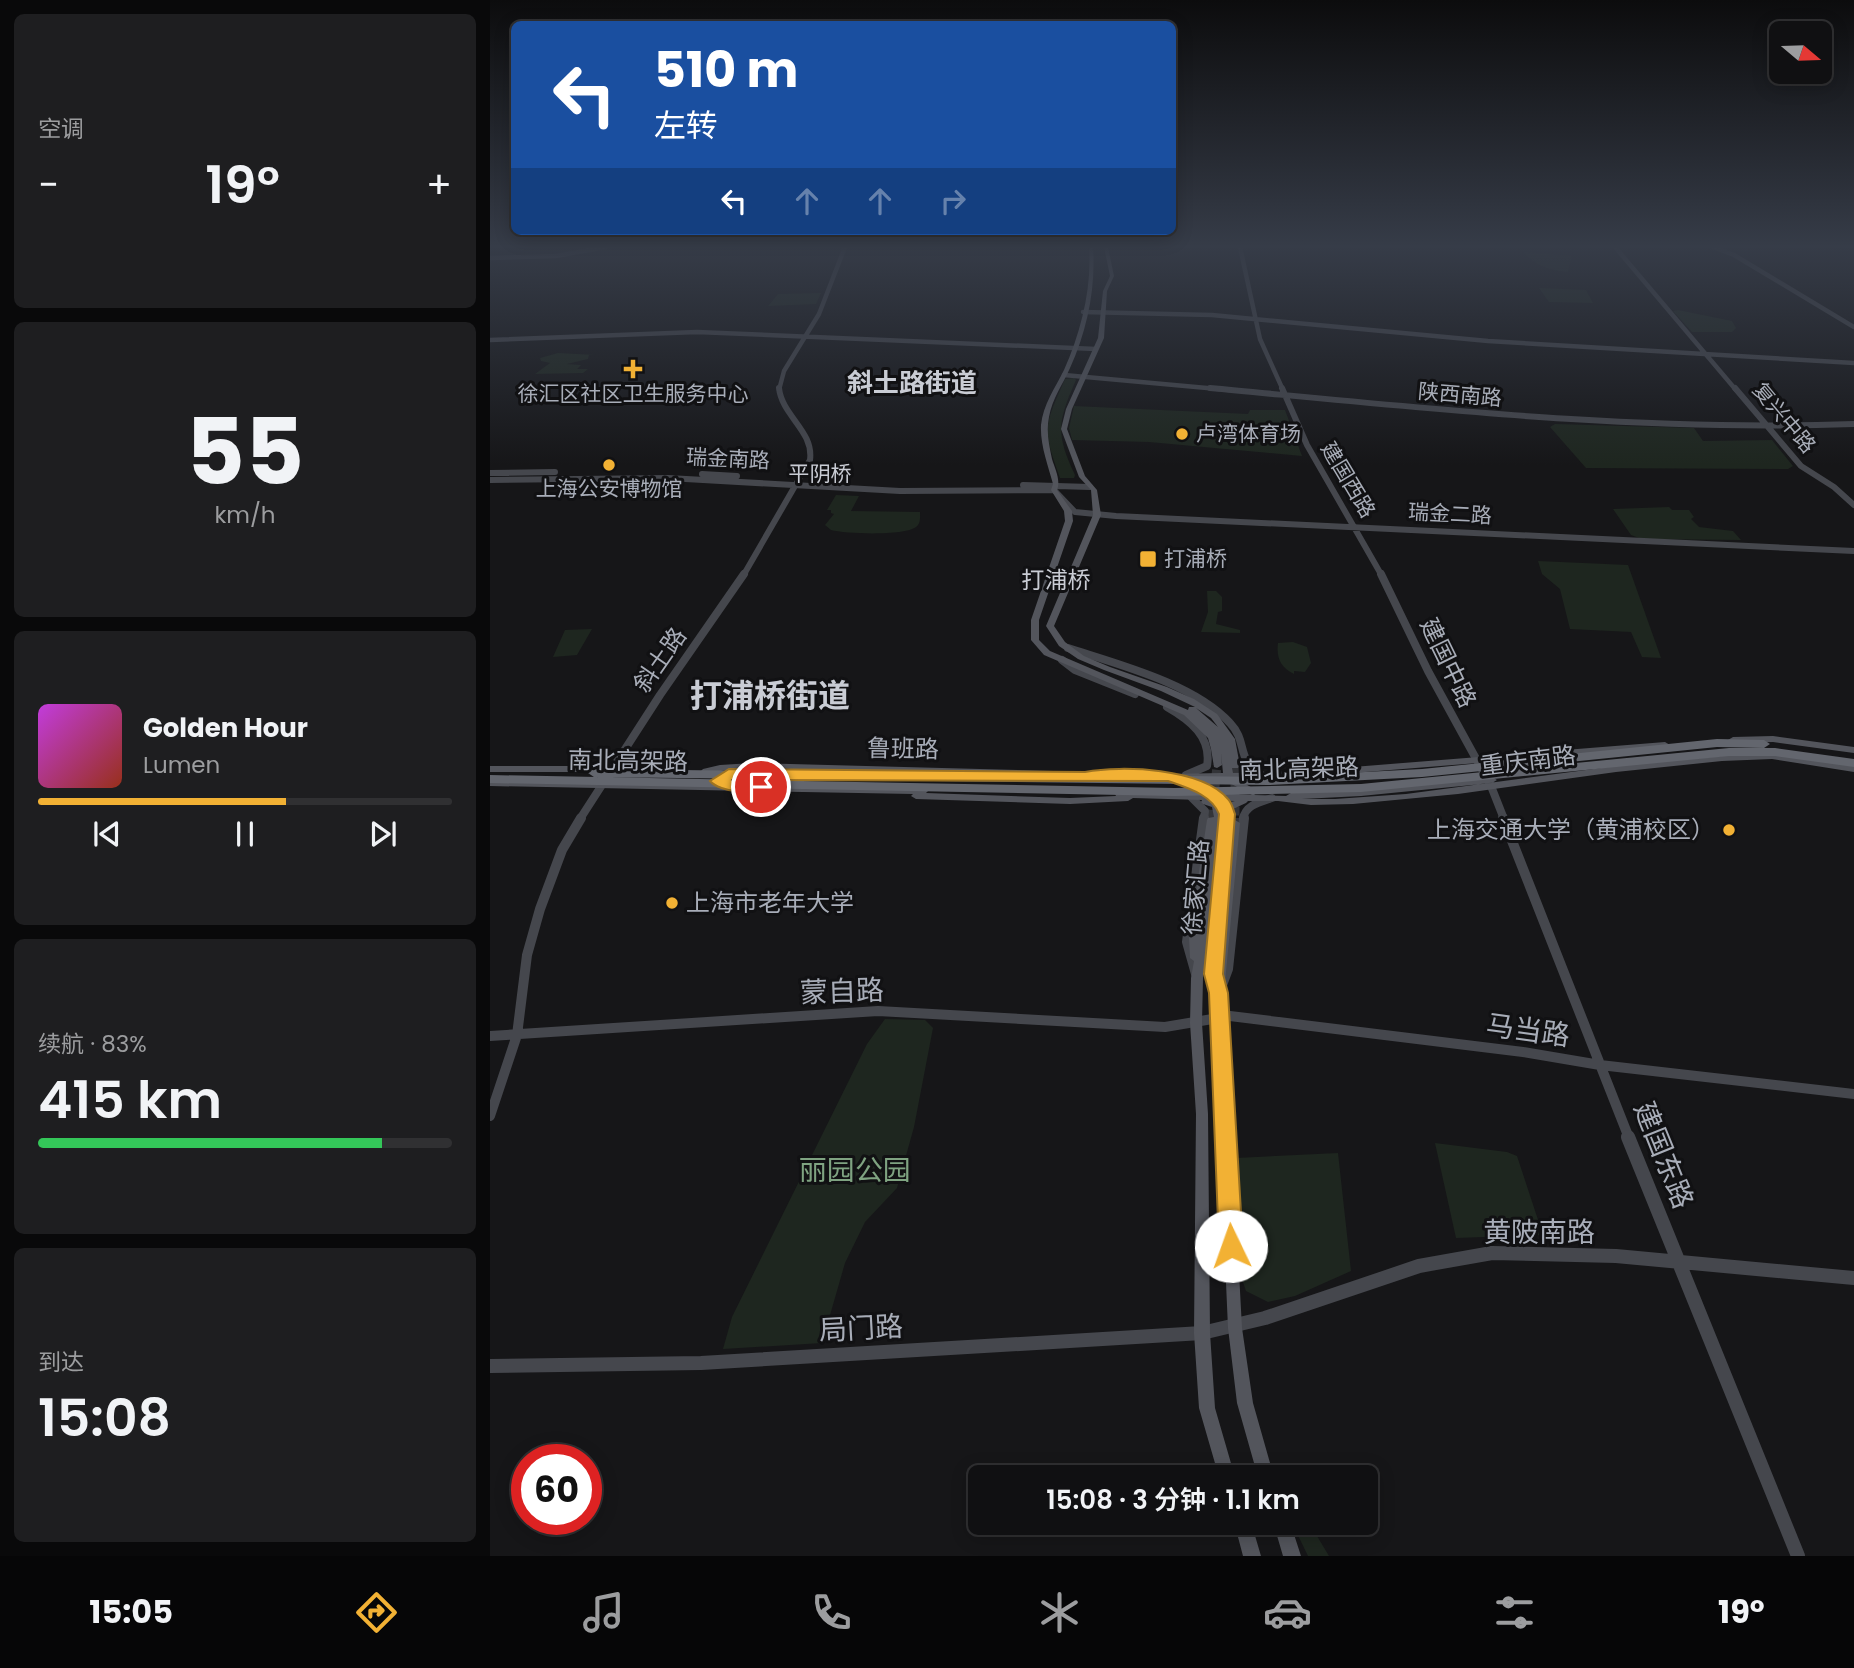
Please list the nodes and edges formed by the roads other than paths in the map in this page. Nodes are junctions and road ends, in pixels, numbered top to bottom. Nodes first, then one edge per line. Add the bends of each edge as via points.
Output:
1 (1255, 319) edge
2 (814, 320) edge
3 (1082, 320) edge
4 (1103, 320) edge
5 (1261, 320) edge
6 (1678, 320) edge
7 (807, 336) junction
8 (490, 341) edge
9 (1076, 349) junction
10 (1095, 350) junction
11 (1708, 355) junction
12 (1854, 363) edge
13 (1064, 375) junction
14 (1084, 376) junction
15 (1286, 396) junction
16 (1854, 424) edge
17 (1768, 427) junction
18 (490, 473) edge
19 (490, 480) edge
20 (797, 484) junction
21 (1055, 487) junction
22 (1090, 487) junction
23 (1854, 505) edge
24 (1096, 516) junction
25 (1357, 527) junction
26 (1854, 551) edge
27 (1380, 570) joint
28 (1068, 648) junction
29 (1061, 659) junction
30 (1854, 750) edge
31 (1608, 753) junction
32 (1854, 756) edge
33 (1651, 760) junction
34 (1854, 763) edge
35 (1217, 765) tunnel mouth
36 (1235, 766) tunnel mouth
37 (612, 769) junction
38 (1854, 769) edge
39 (490, 770) edge
40 (907, 770) junction
41 (700, 773) junction
42 (1483, 773) junction
43 (729, 774) junction
44 (1099, 774) junction
45 (1303, 774) junction
46 (1186, 775) junction
47 (1227, 775) junction
48 (1263, 776) junction
49 (922, 777) junction
50 (1170, 777) junction
51 (490, 781) edge
52 (742, 785) junction
53 (600, 786) junction
54 (712, 788) junction
55 (805, 790) junction
56 (1143, 797) junction
57 (1192, 798) junction
58 (1272, 798) junction
59 (1287, 798) junction
60 (1219, 799) junction
61 (1231, 818) junction
62 (1212, 820) tunnel mouth
63 (1197, 978) junction
64 (1219, 993) junction
65 (1220, 1017) junction
66 (1196, 1023) junction
67 (517, 1035) junction
68 (490, 1036) edge
69 (1600, 1065) junction
70 (1854, 1094) edge
71 (490, 1116) edge
72 (1678, 1260) junction
73 (1854, 1278) edge
74 (1235, 1328) junction
75 (1202, 1334) junction
76 (490, 1366) edge
77 (1224, 1465) edge
78 (1263, 1465) edge
79 (1246, 1535) edge
80 (1285, 1535) edge
81 (1252, 1556) edge
82 (1292, 1556) edge
83 (1798, 1556) edge

1 - 15 main road, 建国西路
2 - 7 main road, 斜土路
3 - 9 main road
4 - 10 main road
5 - 11 main road
6 - 11 main road, 复兴中路
7 - 8 main road via 697,331
7 - 9 main road
7 - 20 main road, 斜土路 via 786,368 779,389 812,450
9 - 10 main road
9 - 13 main road
10 - 14 main road
11 - 12 main road
11 - 17 main road, 复兴中路
13 - 14 main road, 陕西南路
13 - 21 main road via 1052,396 1044,430
14 - 15 main road, 陕西南路
14 - 22 main road via 1064,429
15 - 17 main road, 陕西南路 via 1537,418
15 - 25 main road, 建国西路 via 1320,472
16 - 17 main road, 陕西南路
17 - 23 main road, 复兴中路 via 1801,466
18 - 20 main road, 瑞金南路 via 680,474
19 - 20 main road, 瑞金南路 via 668,478
20 - 21 main road, 瑞金南路 via 935,492
20 - 37 main road, 斜土路 via 736,587
21 - 22 main road, 瑞金南路
21 - 24 main road, 瑞金二路 via 1071,509
21 - 29 main road via 1069,521 1033,631 1040,648
22 - 24 main road
24 - 25 main road, 瑞金二路
24 - 28 main road via 1050,626
25 - 26 main road, 瑞金二路
25 - 27 main road, 建国西路
27 - 42 main road, 建国中路 via 1427,671
28 - 36 main road via 1208,711 1229,734
28 - 48 street via 1182,691 1214,708 1243,740 1242,759 1247,767
29 - 35 main road via 1187,713 1212,737
29 - 46 main road via 1074,670 1164,705 1200,731 1208,744 1209,760 1202,770
29 - 47 main road via 1086,664 1188,707 1216,730 1225,748
30 - 42 main road, 重庆南路 via 1773,739 1666,745
31 - 32 highway, 南北高架路 via 1717,743 1771,744
31 - 41 highway, 南北高架路 via 1370,777 1268,781
31 - 45 highway
33 - 34 highway, 南北高架路 via 1775,752
33 - 55 highway, 南北高架路 via 1397,786 1269,792
33 - 59 highway via 1363,796
37 - 39 main road, 鲁班路
37 - 41 main road, 鲁班路
37 - 53 street, 斜土路
38 - 42 main road, 重庆南路 via 1775,757 1697,757
39 - 41 highway, 南北高架路
40 - 41 main road, 鲁班路 via 718,768
40 - 44 main road, 鲁班路
40 - 49 main road
41 - 43 main road, 鲁班路
41 - 44 highway
42 - 45 main road, 重庆南路
42 - 59 main road, 重庆南路 via 1353,801
42 - 69 main road, 建国东路
43 - 49 main road, 鲁班路
43 - 52 main road, 鲁班路 via 718,783
44 - 49 main road, 鲁班路
44 - 50 main road, 鲁班路
45 - 48 main road, 重庆南路
46 - 47 main road, 鲁班路
46 - 50 main road, 鲁班路
47 - 48 main road, 重庆南路
47 - 58 main road via 1246,789
50 - 60 main road
51 - 53 main road, 鲁班路
51 - 55 highway, 南北高架路
52 - 54 main road, 鲁班路
52 - 55 main road, 鲁班路
53 - 54 main road, 鲁班路
53 - 67 main road, 斜土路 via 549,880 527,955
54 - 55 main road, 鲁班路
55 - 56 highway
55 - 56 main road, 鲁班路
55 - 56 main road, 鲁班路 via 828,797 1070,801
56 - 57 main road, 鲁班路
57 - 60 main road, 鲁班路
57 - 63 main road, 徐家汇路 via 1205,810 1187,942
57 - 63 main road, 徐家汇路 via 1217,805 1219,814
58 - 59 main road, 重庆南路
58 - 60 main road, 重庆南路
58 - 61 main road, 徐家汇路 via 1238,802 1228,807
58 - 64 main road via 1244,814 1228,970
60 - 61 main road
61 - 64 main road, 徐家汇路
62 - 63 main road via 1195,937
63 - 66 main road, 徐家汇路
64 - 65 main road, 徐家汇路
65 - 66 main road, 马当路
65 - 69 main road, 马当路
65 - 74 main road, 徐家汇路
66 - 67 main road, 蒙自路 via 1165,1027 878,1011
66 - 75 main road, 徐家汇路 via 1202,1114
67 - 68 main road, 蒙自路
67 - 71 main road, 斜土路
69 - 70 main road, 马当路
69 - 72 main road, 建国东路
72 - 73 main road, 黄陂南路
72 - 74 main road, 黄陂南路 via 1530,1251 1450,1259
72 - 83 street, 建国东路
74 - 75 main road, 局门路
74 - 78 main road, 徐家汇路 via 1245,1403
75 - 76 main road, 局门路 via 701,1363
75 - 77 main road, 徐家汇路 via 1207,1408
79 - 81 main road
80 - 82 main road

